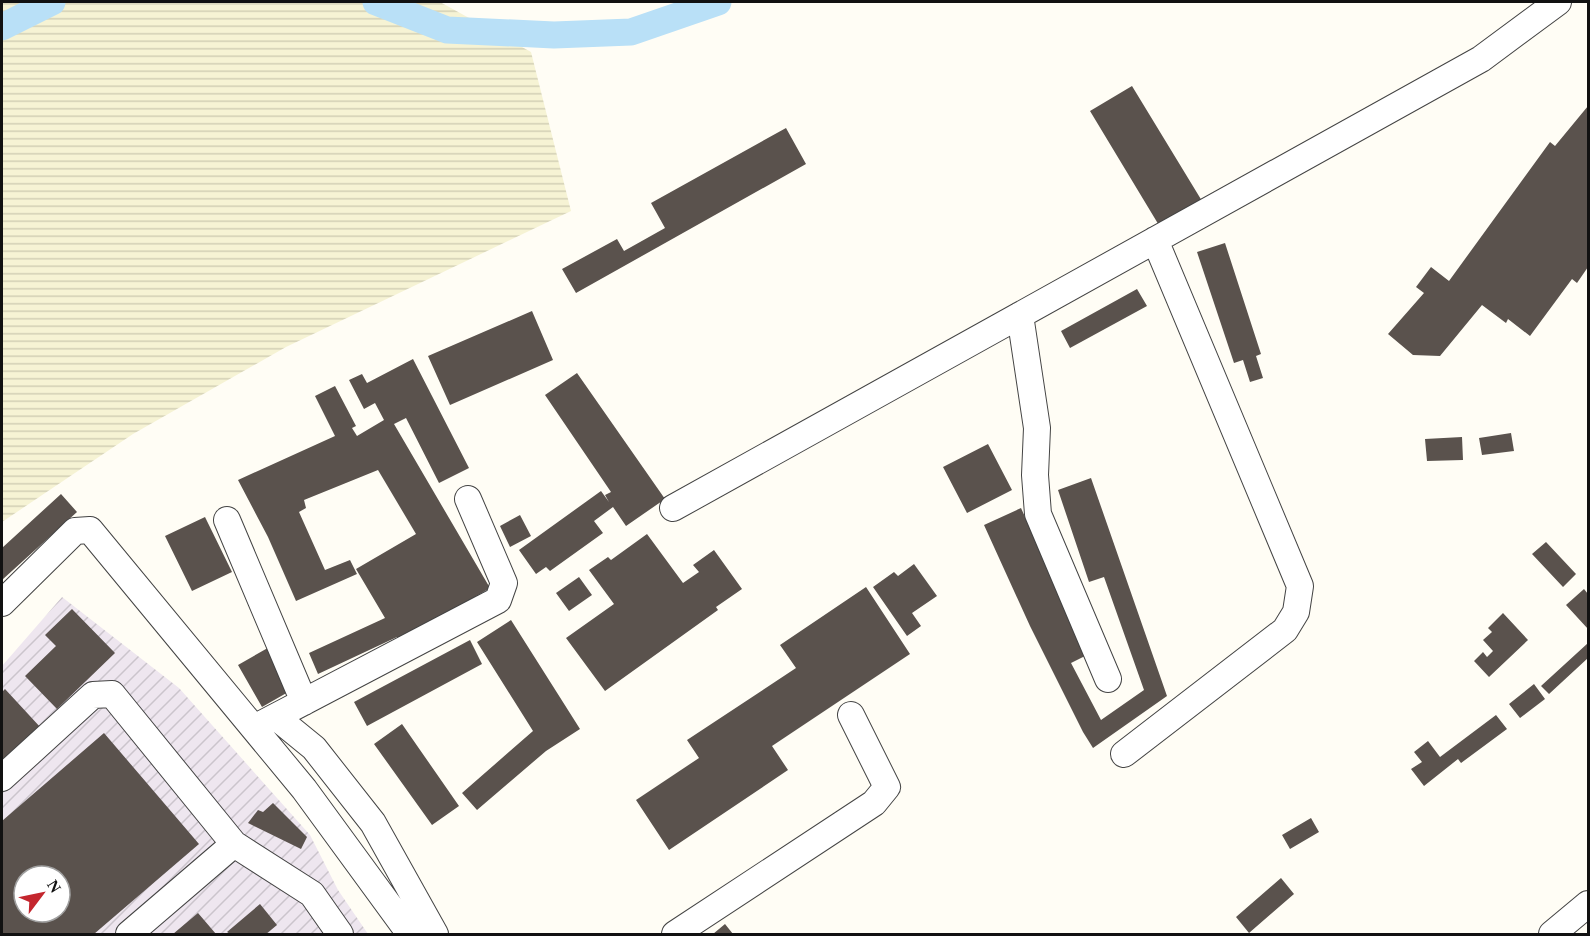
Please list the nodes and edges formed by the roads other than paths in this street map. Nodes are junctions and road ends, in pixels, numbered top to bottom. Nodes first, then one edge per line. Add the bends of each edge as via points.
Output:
1 (1558, 2) edge
2 (1155, 240) junction
3 (1020, 315) junction
4 (468, 499) dead end
5 (673, 508) dead end
6 (227, 520) dead end
7 (2, 603) edge
8 (1108, 679) dead end
9 (304, 702) junction
10 (851, 716) dead end
11 (265, 723) junction
12 (1124, 754) dead end
13 (2, 778) edge
14 (234, 844) junction
15 (1588, 904) edge
16 (129, 934) edge
17 (340, 934) edge
18 (410, 934) edge
19 (435, 934) edge
20 (675, 934) edge
21 (1552, 934) edge

1 - 2 street via 1481,59
2 - 3 street
2 - 12 street via 1300,586 1296,612 1285,630
3 - 5 street
3 - 8 street via 1037,428 1038,514
4 - 9 street via 504,583 498,600
6 - 9 street
7 - 11 street via 75,531 90,530
9 - 11 street
10 - 20 street via 887,787 874,803
11 - 18 street via 304,789
11 - 19 street via 314,748 373,823
13 - 14 street via 93,694 112,694
14 - 16 street
14 - 17 street via 312,894
15 - 21 street

